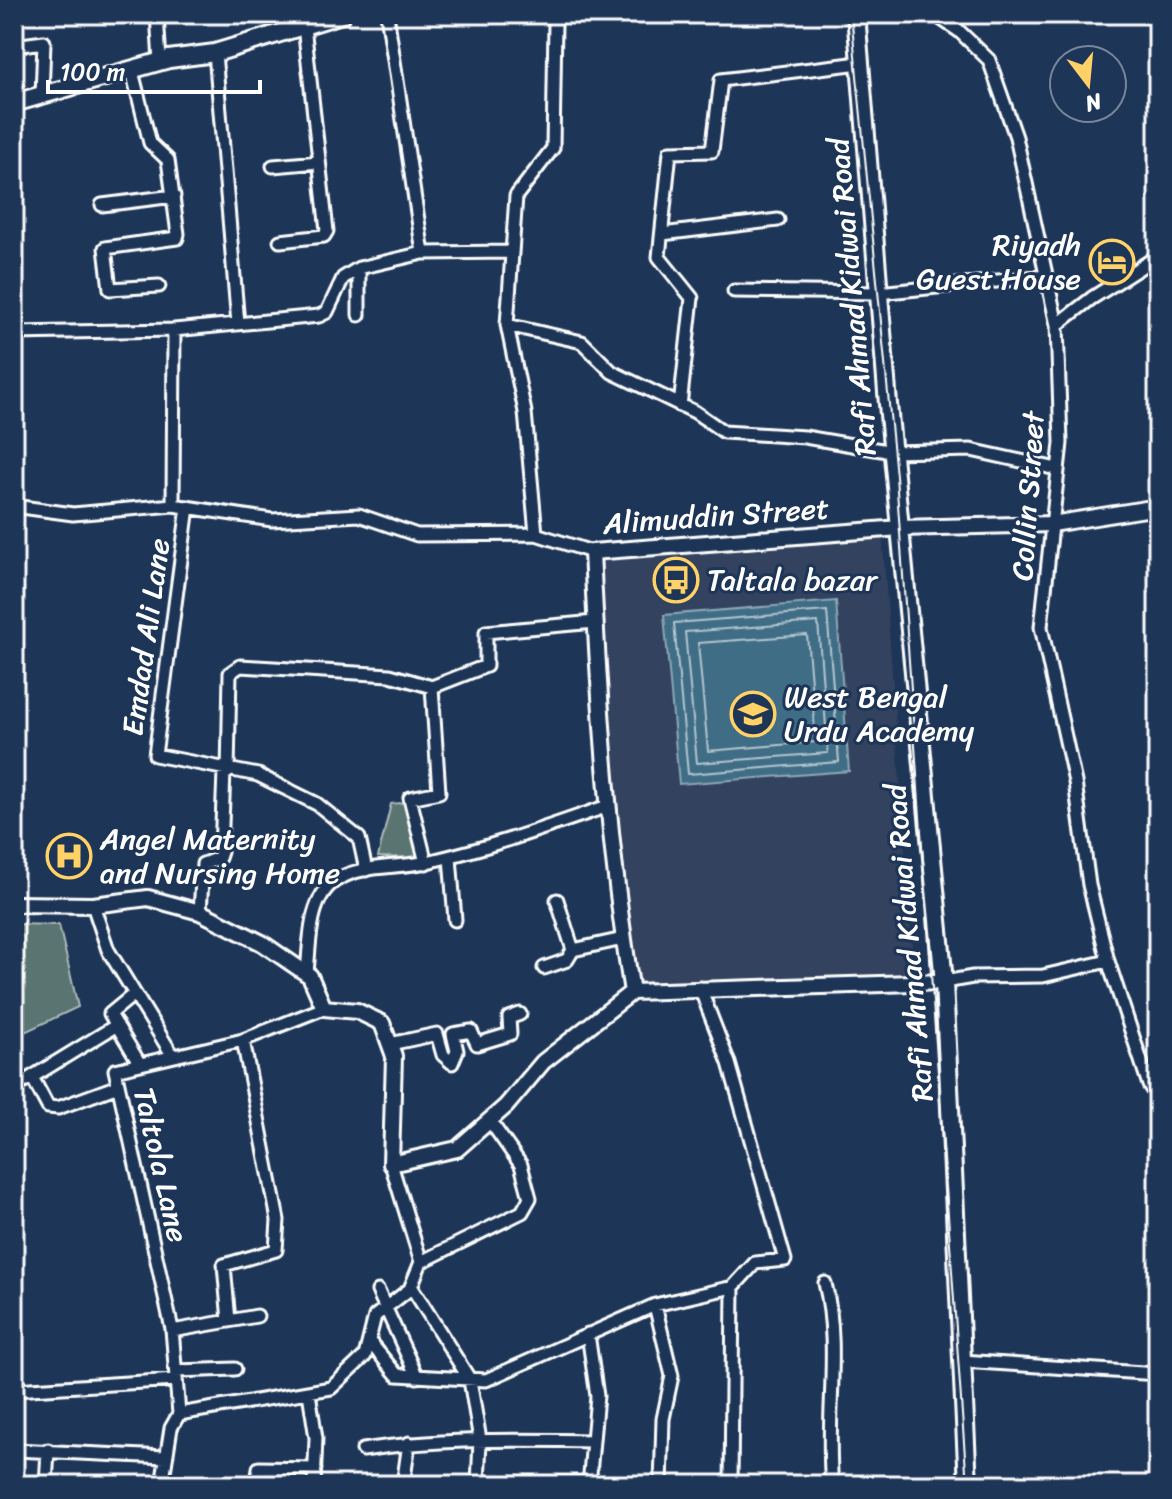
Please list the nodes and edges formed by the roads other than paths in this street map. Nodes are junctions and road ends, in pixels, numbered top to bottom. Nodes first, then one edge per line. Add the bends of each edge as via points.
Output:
1 (157, 14) edge
2 (342, 14) edge
3 (387, 14) edge
4 (552, 14) edge
5 (856, 14) edge
6 (934, 14) edge
7 (304, 26) junction
8 (14, 46) edge
9 (215, 53) junction
10 (160, 62) junction
11 (860, 63) junction
12 (132, 71) junction
13 (42, 96) junction
14 (14, 103) edge
15 (319, 162) junction
16 (273, 166) dead end
17 (174, 196) junction
18 (102, 205) dead end
19 (778, 220) dead end
20 (662, 234) junction
21 (280, 241) dead end
22 (511, 252) junction
23 (423, 253) junction
24 (1158, 256) edge
25 (359, 268) junction
26 (1046, 276) junction
27 (159, 286) dead end
28 (734, 291) dead end
29 (878, 293) junction
30 (359, 315) dead end
31 (238, 324) junction
32 (507, 325) junction
33 (1057, 325) junction
34 (174, 330) junction
35 (14, 333) edge
36 (680, 406) junction
37 (893, 452) junction
38 (1057, 469) junction
39 (173, 505) junction
40 (14, 506) edge
41 (188, 507) junction
42 (1158, 507) edge
43 (1052, 524) junction
44 (903, 528) junction
45 (536, 534) junction
46 (592, 552) junction
47 (595, 622) junction
48 (432, 687) junction
49 (226, 771) junction
50 (608, 806) junction
51 (450, 857) junction
52 (426, 863) junction
53 (366, 870) junction
54 (557, 900) dead end
55 (14, 904) edge
56 (93, 905) junction
57 (200, 912) junction
58 (455, 920) dead end
59 (623, 939) junction
60 (573, 950) junction
61 (1108, 961) junction
62 (544, 968) dead end
63 (307, 973) junction
64 (944, 982) junction
65 (700, 988) junction
66 (632, 992) junction
67 (133, 995) junction
68 (324, 1008) junction
69 (520, 1014) dead end
70 (117, 1025) junction
71 (243, 1040) junction
72 (390, 1044) junction
73 (173, 1056) junction
74 (140, 1064) junction
75 (32, 1077) junction
76 (118, 1086) junction
77 (14, 1088) edge
78 (1158, 1098) edge
79 (490, 1121) junction
80 (391, 1164) junction
81 (14, 1215) edge
82 (14, 1222) edge
83 (421, 1262) junction
84 (825, 1283) dead end
85 (411, 1286) junction
86 (733, 1287) junction
87 (378, 1291) dead end
88 (655, 1305) junction
89 (384, 1309) junction
90 (257, 1316) dead end
91 (229, 1321) junction
92 (172, 1331) junction
93 (588, 1334) junction
94 (369, 1341) junction
95 (962, 1361) junction
96 (235, 1369) dead end
97 (1158, 1374) edge
98 (176, 1376) junction
99 (417, 1377) junction
100 (470, 1380) junction
101 (14, 1390) edge
102 (309, 1393) junction
103 (179, 1414) junction
104 (480, 1440) junction
105 (593, 1441) junction
106 (409, 1443) junction
107 (14, 1450) edge
108 (48, 1450) junction
109 (363, 1450) dead end
110 (166, 1457) junction
111 (315, 1469) junction
112 (478, 1483) edge
113 (589, 1484) edge
114 (46, 1485) edge
115 (162, 1485) edge
116 (257, 1485) edge
117 (314, 1485) edge
118 (403, 1485) edge
119 (661, 1485) edge
120 (731, 1485) edge
121 (832, 1485) edge
122 (968, 1485) edge

1 - 10 street
2 - 7 main road
3 - 23 street
4 - 22 street via 553,148 516,196
5 - 11 main road, Rafi Ahmad Kidwai Road
6 - 26 street, Collin Street via 989,60 1016,137
7 - 9 main road
7 - 15 street
8 - 13 street via 44,42
9 - 10 main road
9 - 31 street
10 - 12 main road
11 - 20 street via 721,80 712,151 670,152
11 - 29 main road, Rafi Ahmad Kidwai Road
12 - 13 main road
12 - 17 street via 150,143 168,160
13 - 14 main road
15 - 16 street
15 - 21 street via 326,233
17 - 18 street
17 - 27 street via 177,238 105,248 110,289
19 - 20 street
20 - 36 street via 659,257 692,298
22 - 23 street
22 - 32 street
23 - 25 street
24 - 33 street
25 - 30 street
25 - 31 street via 343,278 327,312 319,316
26 - 29 street
26 - 33 street, Collin Street
28 - 29 street
29 - 37 main road, Rafi Ahmad Kidwai Road
31 - 34 street
32 - 36 street via 582,342 612,372
32 - 45 street via 525,412
33 - 38 street, Collin Street
34 - 35 street
34 - 39 street
36 - 37 street via 724,432 805,437
37 - 38 street via 971,450
37 - 44 main road, Rafi Ahmad Kidwai Road
38 - 43 street, Collin Street
39 - 40 street, Alimuddin Street via 73,514
39 - 41 street, Alimuddin Street
41 - 45 street, Alimuddin Street via 272,520 359,515 417,535
41 - 49 street, Emdad Ali Lane via 155,755
42 - 43 street, Alimuddin Street
43 - 44 street, Alimuddin Street
43 - 61 street, Collin Street via 1041,627
44 - 46 street, Alimuddin Street
44 - 64 main road, Rafi Ahmad Kidwai Road
45 - 46 street, Alimuddin Street
46 - 47 street
47 - 48 street via 486,632 486,666
47 - 50 street
48 - 49 street via 390,675 240,666 230,673
48 - 52 street via 439,792 410,798
49 - 53 street, Emdad Ali Lane via 258,775 317,804 359,838
49 - 57 street via 221,852 203,864
50 - 51 street
50 - 59 street
51 - 52 street
51 - 58 street
52 - 53 street
53 - 63 street via 334,882 316,908
54 - 60 street
55 - 56 street
56 - 57 street via 148,898
56 - 67 street via 103,941
57 - 63 street
59 - 60 street
59 - 66 street
60 - 62 street via 567,960
61 - 64 street via 1043,976
61 - 78 street, Collin Street
63 - 68 street
64 - 65 street
64 - 95 main road, Rafi Ahmad Kidwai Road
65 - 66 street
65 - 86 street via 729,1063 785,1260 755,1263
66 - 79 street via 543,1062
67 - 70 street via 110,1014
67 - 73 street
68 - 71 street, Taltola Lane
68 - 72 street via 357,1011 382,1023
69 - 72 street via 509,1018 510,1034 477,1044 471,1031 453,1034 457,1051 452,1063 443,1055 437,1034
70 - 74 street
70 - 75 street
71 - 73 street, Taltola Lane
71 - 91 street via 278,1220 276,1250 224,1265
72 - 80 street
73 - 74 street, Taltola Lane
74 - 76 street, Taltola Lane via 115,1070
75 - 76 street via 48,1107
75 - 77 street
76 - 92 street, Taltola Lane
79 - 80 street via 457,1149
79 - 83 street via 521,1165 530,1198 522,1212
80 - 83 street
81 - 82 street
83 - 85 street
84 - 121 street via 832,1311
85 - 89 street
85 - 100 street
86 - 88 street
86 - 120 street
87 - 89 street
88 - 93 street
88 - 119 street via 672,1376 663,1419
89 - 94 street via 375,1316
89 - 99 street
90 - 91 street
91 - 92 street
92 - 98 street, Taltola Lane
93 - 100 street via 486,1380
93 - 105 street via 597,1396
94 - 99 street via 397,1375
94 - 102 street via 365,1356 331,1388
95 - 97 street
95 - 122 main road, Rafi Ahmad Kidwai Road
96 - 98 street
98 - 101 street
98 - 103 street, Taltola Lane
99 - 100 street
100 - 104 street
102 - 103 street
102 - 111 street
103 - 110 street, Taltola Lane
104 - 105 street
104 - 106 street
104 - 112 street
105 - 113 street
106 - 109 street
106 - 118 street
107 - 108 street
108 - 110 street
108 - 114 street
110 - 115 street, Taltola Lane
111 - 116 street via 259,1468
111 - 117 street
112 - 113 street

